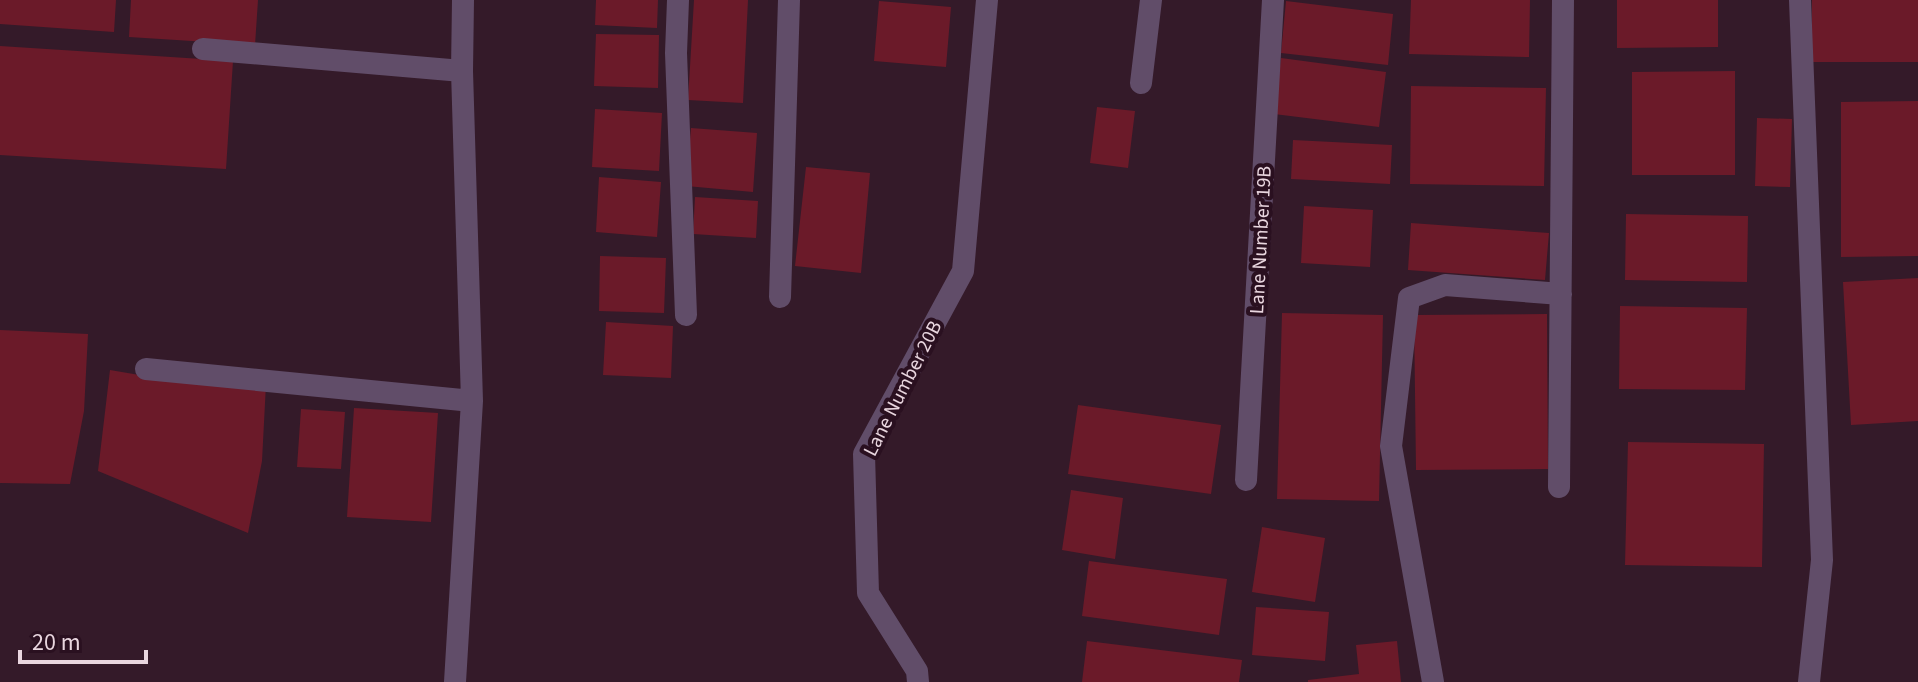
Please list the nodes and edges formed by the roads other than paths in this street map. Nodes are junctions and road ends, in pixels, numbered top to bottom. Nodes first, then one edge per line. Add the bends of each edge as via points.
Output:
1 (463, 0) edge
2 (678, 0) edge
3 (789, 0) edge
4 (987, 0) edge
5 (1151, 0) edge
6 (1273, 0) edge
7 (1563, 0) edge
8 (1800, 0) edge
9 (203, 49) dead end
10 (462, 71) junction
11 (1141, 83) dead end
12 (1561, 294) junction
13 (780, 297) dead end
14 (686, 315) dead end
15 (146, 369) dead end
16 (472, 401) junction
17 (1246, 480) dead end
18 (1559, 487) dead end
19 (923, 678) edge
20 (455, 682) edge
21 (1433, 682) edge
22 (1809, 682) edge

1 - 10 street
2 - 14 street
3 - 13 street
4 - 19 street, Lane Number 20B via 963,271 864,454 868,593
5 - 11 street
6 - 17 street, Lane Number 19B
7 - 12 street
8 - 22 street via 1822,560
9 - 10 street
10 - 16 street
12 - 18 street
12 - 21 street via 1445,285 1409,298 1391,446
15 - 16 street
16 - 20 street

